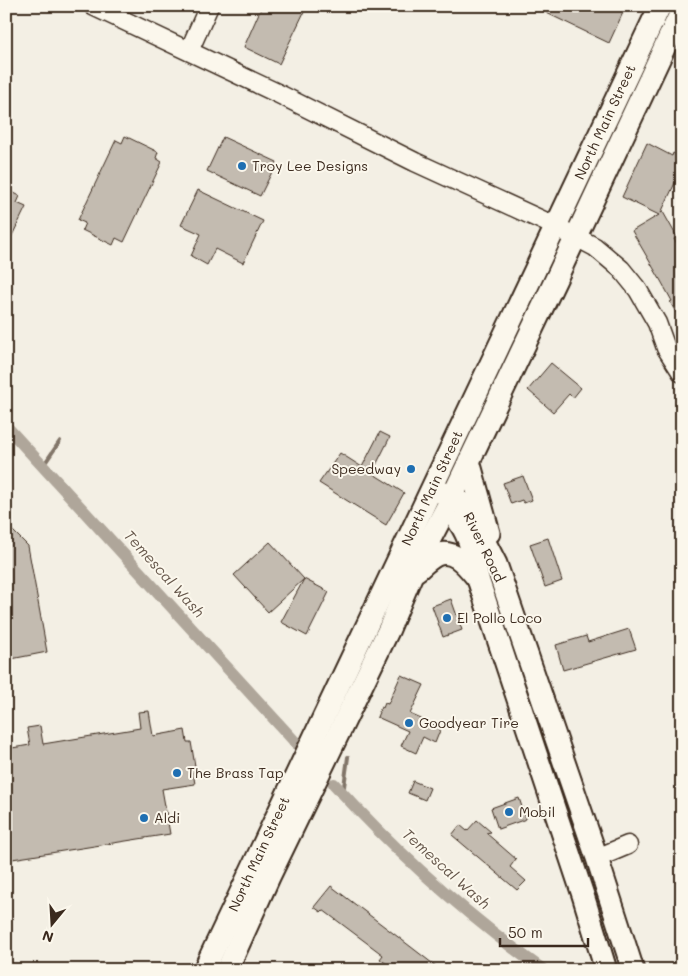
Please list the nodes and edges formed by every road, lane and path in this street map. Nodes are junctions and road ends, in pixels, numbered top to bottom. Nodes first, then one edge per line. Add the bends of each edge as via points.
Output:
1 (93, 6) edge
2 (210, 6) edge
3 (660, 6) edge
4 (682, 10) edge
5 (189, 51) junction
6 (557, 226) junction
7 (576, 236) junction
8 (682, 373) edge
9 (469, 462) junction
10 (430, 491) junction
11 (449, 502) junction
12 (496, 564) junction
13 (414, 572) junction
14 (478, 579) junction
15 (332, 723) junction
16 (529, 730) junction
17 (291, 810) junction
18 (628, 845) dead end
19 (597, 858) junction
20 (583, 895) junction
21 (629, 961) edge
22 (604, 965) edge
23 (204, 970) edge
24 (227, 970) edge

1 - 5 street
2 - 5 street
3 - 6 main road, North Main Street
4 - 7 main road, North Main Street
5 - 6 street via 415,162
6 - 7 street
6 - 10 main road, North Main Street
7 - 8 street via 600,251 631,280
7 - 9 main road, North Main Street
9 - 11 main road, North Main Street
9 - 12 main road
10 - 11 main road, River Road
10 - 15 main road, North Main Street
11 - 12 main road, River Road via 471,515
11 - 13 main road, North Main Street
11 - 14 main road, River Road via 473,551
12 - 19 main road, River Road
13 - 14 main road via 437,555 450,554 460,559
13 - 15 main road, North Main Street via 389,630
14 - 16 main road, River Road
15 - 17 main road, North Main Street
16 - 19 main road via 546,750 584,858 589,862
16 - 20 main road, River Road
17 - 23 main road, North Main Street
17 - 24 main road, North Main Street
18 - 19 street
19 - 21 main road, River Road
20 - 21 main road via 598,911 613,948
20 - 22 main road, River Road

